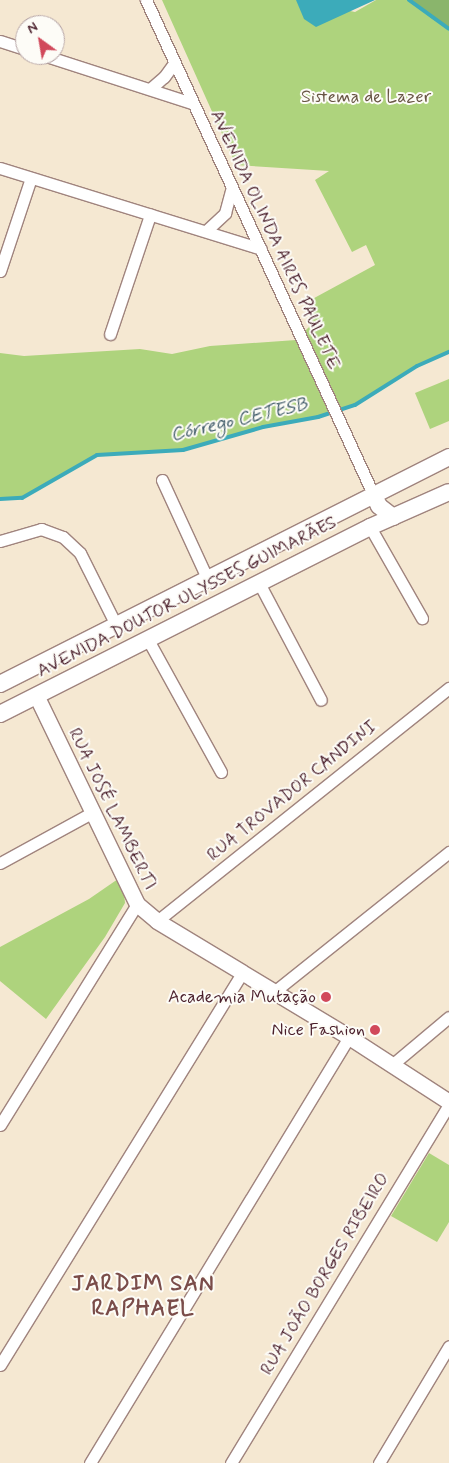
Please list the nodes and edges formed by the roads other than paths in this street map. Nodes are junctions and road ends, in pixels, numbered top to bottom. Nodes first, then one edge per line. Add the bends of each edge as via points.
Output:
1 (146, 0) edge
2 (0, 41) edge
3 (15, 46) edge
4 (65, 62) edge
5 (174, 63) junction
6 (150, 89) junction
7 (192, 103) junction
8 (0, 168) edge
9 (31, 178) junction
10 (232, 187) junction
11 (150, 215) junction
12 (207, 230) junction
13 (261, 249) junction
14 (0, 271) edge
15 (110, 334) dead end
16 (449, 457) edge
17 (162, 480) dead end
18 (449, 492) edge
19 (373, 494) junction
20 (393, 517) junction
21 (370, 527) junction
22 (0, 541) edge
23 (207, 578) junction
24 (259, 583) junction
25 (422, 618) dead end
26 (115, 623) junction
27 (147, 638) junction
28 (0, 684) edge
29 (449, 688) edge
30 (36, 695) junction
31 (321, 700) dead end
32 (0, 714) edge
33 (221, 772) dead end
34 (93, 812) junction
35 (449, 852) edge
36 (0, 863) edge
37 (137, 904) junction
38 (157, 921) junction
39 (243, 972) junction
40 (275, 991) junction
41 (449, 1017) edge
42 (349, 1036) junction
43 (393, 1064) junction
44 (449, 1103) edge
45 (0, 1125) edge
46 (449, 1346) edge
47 (0, 1365) edge
48 (90, 1463) edge
49 (231, 1463) edge
50 (379, 1463) edge

1 - 5 street, AVENIDA OLINDA AIRES PAULETE
2 - 3 street
4 - 6 street
5 - 6 street
5 - 7 street, AVENIDA OLINDA AIRES PAULETE
6 - 7 street
7 - 10 street, AVENIDA OLINDA AIRES PAULETE
8 - 9 street
9 - 11 street
9 - 14 street
10 - 12 street via 225,213
10 - 13 street, AVENIDA OLINDA AIRES PAULETE
11 - 12 street
11 - 15 street
12 - 13 street
13 - 19 street, AVENIDA OLINDA AIRES PAULETE
16 - 19 main road, AVENIDA DOUTOR ULYSSES GUIMARÃES
17 - 23 street
18 - 20 main road, AVENIDA DOUTOR ULYSSES GUIMARÃES
19 - 20 main road via 379,506
19 - 23 main road, AVENIDA DOUTOR ULYSSES GUIMARÃES
20 - 21 main road, AVENIDA DOUTOR ULYSSES GUIMARÃES
21 - 24 main road, AVENIDA DOUTOR ULYSSES GUIMARÃES
21 - 25 street
22 - 26 street via 41,529 63,537 80,553
23 - 26 main road, AVENIDA DOUTOR ULYSSES GUIMARÃES
24 - 27 main road, AVENIDA DOUTOR ULYSSES GUIMARÃES
24 - 31 street
26 - 28 main road, AVENIDA DOUTOR ULYSSES GUIMARÃES
27 - 30 main road, AVENIDA DOUTOR ULYSSES GUIMARÃES
27 - 33 street
29 - 38 street, RUA TROVADOR CANDINI
30 - 32 main road, AVENIDA DOUTOR ULYSSES GUIMARÃES
30 - 34 street, RUA JOSÉ LAMBERTI
34 - 36 street
34 - 37 street, RUA JOSÉ LAMBERTI
35 - 40 street
37 - 38 street, RUA JOSÉ LAMBERTI
37 - 45 street
38 - 39 street, RUA JOSÉ LAMBERTI
39 - 40 street, RUA JOSÉ LAMBERTI
39 - 47 street
40 - 42 street, RUA JOSÉ LAMBERTI
41 - 43 street
42 - 43 street, RUA JOSÉ LAMBERTI
42 - 48 street
43 - 44 street, RUA JOSÉ LAMBERTI
44 - 49 street, RUA JOÃO BORGES RIBEIRO
46 - 50 street

